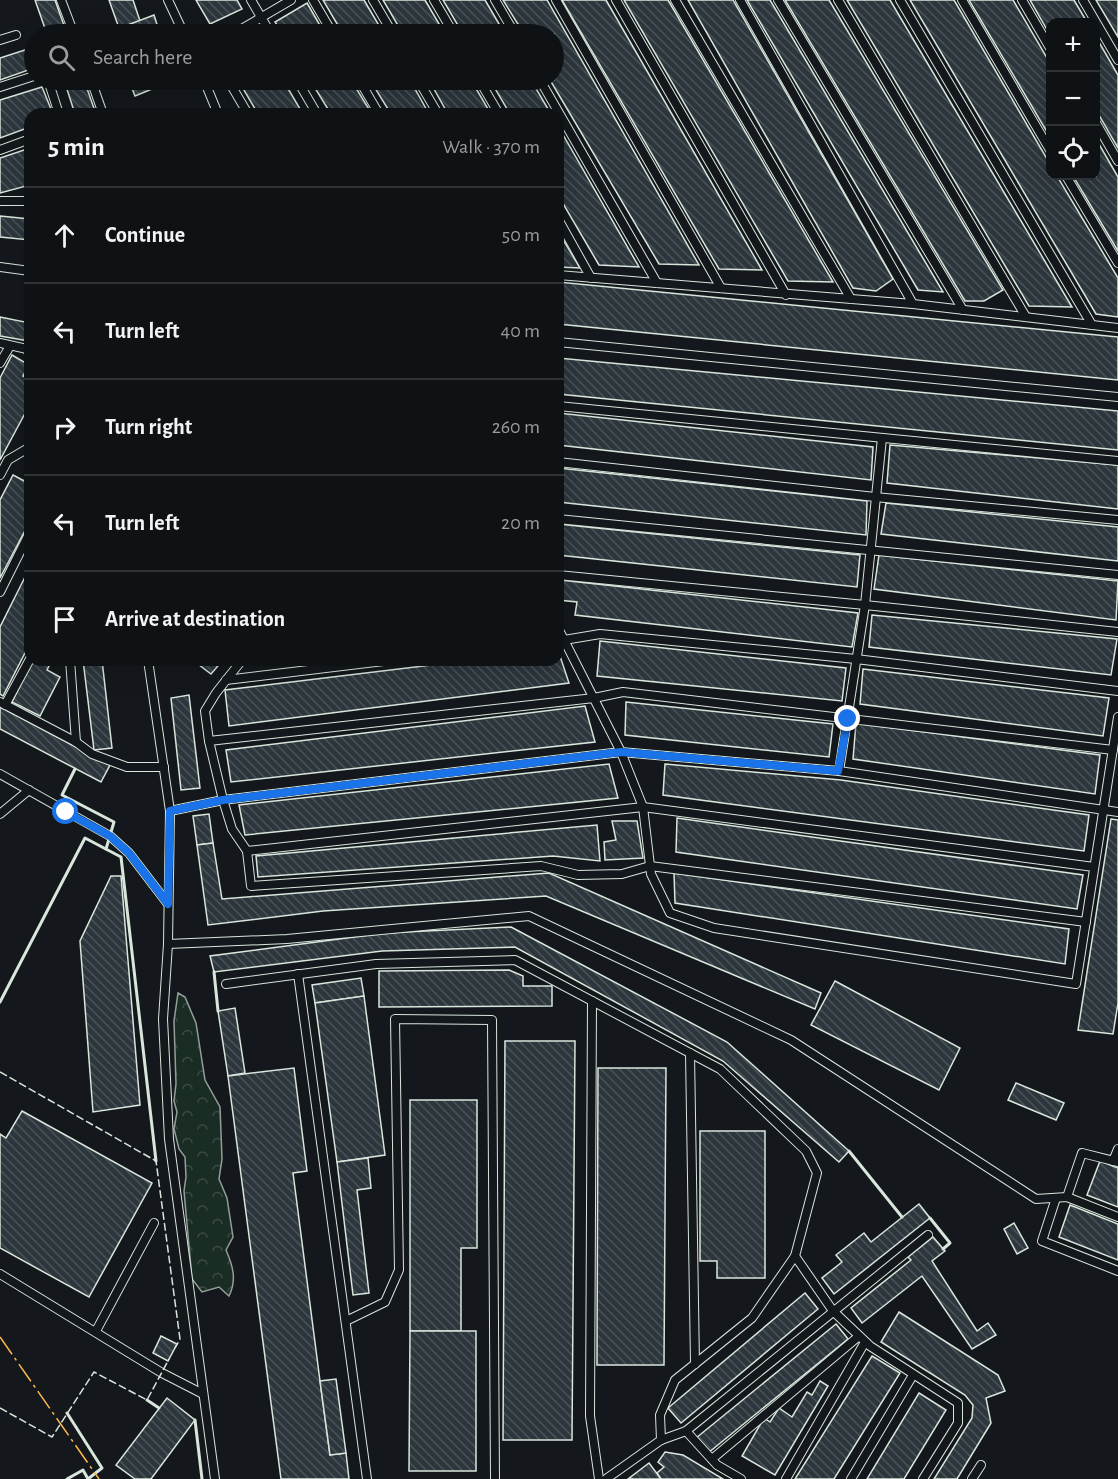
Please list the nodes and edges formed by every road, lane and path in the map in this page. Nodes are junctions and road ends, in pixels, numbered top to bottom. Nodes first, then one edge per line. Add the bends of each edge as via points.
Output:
1 (61, 0) edge
2 (168, 0) edge
3 (251, 0) edge
4 (291, 0) edge
5 (313, 0) edge
6 (373, 0) edge
7 (434, 0) edge
8 (495, 0) edge
9 (556, 0) edge
10 (616, 0) edge
11 (675, 0) edge
12 (740, 0) edge
13 (778, 0) edge
14 (838, 0) edge
15 (900, 0) edge
16 (962, 0) edge
17 (1022, 0) edge
18 (1083, 0) edge
19 (261, 18) junction
20 (70, 24) edge
21 (179, 24) edge
22 (250, 24) edge
23 (265, 24) edge
24 (327, 24) edge
25 (387, 24) edge
26 (448, 24) edge
27 (509, 24) edge
28 (16, 35) dead end
29 (0, 40) edge
30 (1046, 41) edge
31 (1118, 60) edge
32 (24, 79) edge
33 (0, 87) edge
34 (51, 90) edge
35 (95, 90) edge
36 (208, 90) edge
37 (234, 90) edge
38 (303, 90) edge
39 (365, 90) edge
40 (424, 90) edge
41 (485, 90) edge
42 (546, 90) edge
43 (57, 108) edge
44 (101, 108) edge
45 (216, 108) edge
46 (244, 108) edge
47 (313, 108) edge
48 (375, 108) edge
49 (434, 108) edge
50 (495, 108) edge
51 (556, 108) edge
52 (564, 122) edge
53 (1097, 126) edge
54 (24, 141) edge
55 (1046, 143) edge
56 (0, 150) edge
57 (1118, 161) edge
58 (1068, 180) edge
59 (0, 201) edge
60 (24, 201) edge
61 (564, 230) edge
62 (1118, 263) edge
63 (0, 267) edge
64 (24, 270) edge
65 (564, 276) edge
66 (591, 278) junction
67 (657, 284) junction
68 (721, 288) junction
69 (786, 295) junction
70 (851, 299) junction
71 (913, 304) junction
72 (963, 310) junction
73 (1026, 317) junction
74 (1092, 325) junction
75 (1118, 328) edge
76 (0, 343) edge
77 (564, 343) edge
78 (9, 346) junction
79 (24, 348) edge
80 (0, 363) edge
81 (1118, 397) edge
82 (564, 407) edge
83 (882, 438) junction
84 (24, 451) edge
85 (1118, 461) edge
86 (564, 463) edge
87 (0, 475) edge
88 (875, 497) junction
89 (564, 520) edge
90 (1118, 520) edge
91 (24, 544) edge
92 (870, 550) junction
93 (564, 575) edge
94 (1118, 575) edge
95 (0, 592) edge
96 (865, 605) junction
97 (1118, 633) edge
98 (564, 640) edge
99 (564, 646) edge
100 (856, 659) junction
101 (26, 666) edge
102 (70, 666) edge
103 (149, 666) edge
104 (237, 666) edge
105 (342, 666) edge
106 (226, 680) junction
107 (1118, 691) edge
108 (594, 698) junction
109 (3, 703) edge
110 (1118, 717) edge
111 (848, 719) junction
112 (76, 741) junction
113 (209, 741) junction
114 (1113, 750) junction
115 (621, 752) junction
116 (164, 767) junction
117 (838, 771) junction
118 (0, 774) edge
119 (29, 790) junction
120 (223, 800) junction
121 (643, 807) junction
122 (1104, 810) junction
123 (170, 811) junction
124 (1118, 812) edge
125 (0, 814) edge
126 (247, 851) junction
127 (650, 866) junction
128 (1094, 867) junction
129 (168, 904) junction
130 (1086, 922) junction
131 (168, 944) junction
132 (298, 974) junction
133 (226, 984) dead end
134 (592, 1001) junction
135 (690, 1053) junction
136 (1118, 1149) edge
137 (1116, 1162) edge
138 (1067, 1197) junction
139 (1056, 1198) junction
140 (1118, 1217) edge
141 (154, 1223) dead end
142 (928, 1235) dead end
143 (795, 1256) junction
144 (1118, 1271) edge
145 (0, 1274) edge
146 (834, 1311) junction
147 (345, 1321) junction
148 (96, 1331) junction
149 (862, 1339) junction
150 (695, 1364) junction
151 (914, 1375) junction
152 (203, 1394) junction
153 (686, 1431) junction
154 (661, 1440) junction
155 (712, 1459) junction
156 (981, 1465) dead end
157 (215, 1479) edge
158 (368, 1479) edge
159 (495, 1479) edge
160 (599, 1479) edge
161 (606, 1479) edge
162 (741, 1479) edge
163 (786, 1479) edge
164 (851, 1479) edge
165 (923, 1479) edge
166 (972, 1479) edge

1 - 20 lane
2 - 21 lane
3 - 19 lane
4 - 19 lane
5 - 24 lane
6 - 25 lane
7 - 26 lane
8 - 27 lane
9 - 68 lane
10 - 69 lane
11 - 70 lane
12 - 71 lane
13 - 72 lane
14 - 73 lane
15 - 74 lane
16 - 55 lane
17 - 30 lane
18 - 31 lane
19 - 22 lane
19 - 23 lane
28 - 29 lane
32 - 33 lane
34 - 43 lane
35 - 44 lane
36 - 45 lane
37 - 46 lane
38 - 47 lane
39 - 48 lane
40 - 49 lane
41 - 50 lane
42 - 51 lane
52 - 67 lane
53 - 57 lane
54 - 56 lane
58 - 62 lane
59 - 60 lane
61 - 66 lane
63 - 64 lane
65 - 66 lane
66 - 67 lane
67 - 68 lane
68 - 69 lane
69 - 70 lane
70 - 71 lane
71 - 72 lane
72 - 73 lane
73 - 74 lane
74 - 75 lane
76 - 78 lane
77 - 81 lane
78 - 79 lane
78 - 80 lane
82 - 83 lane
83 - 85 lane
83 - 88 lane
84 - 87 lane via 8,460
86 - 88 lane
88 - 90 lane
88 - 92 lane
89 - 92 lane
91 - 95 lane
92 - 94 lane
92 - 96 lane
93 - 96 lane
96 - 97 lane
96 - 100 lane
98 - 100 lane via 600,634
99 - 108 lane
100 - 107 lane
100 - 111 lane
101 - 109 lane
102 - 112 lane
103 - 116 lane
104 - 106 lane
105 - 106 lane
106 - 113 lane via 205,711
108 - 111 lane via 623,692
108 - 113 lane
108 - 115 lane
109 - 112 lane
110 - 114 lane
111 - 114 lane
111 - 117 lane
112 - 116 lane via 92,754 128,766
113 - 120 lane
114 - 122 lane
115 - 117 lane
115 - 120 lane
115 - 121 lane
116 - 123 lane
117 - 122 lane
118 - 119 lane
119 - 125 lane
119 - 129 lane via 110,836 129,853
120 - 123 lane
120 - 126 lane via 232,829
121 - 126 lane
121 - 127 lane
121 - 128 lane
122 - 124 lane
122 - 128 lane
123 - 129 lane
126 - 127 lane via 250,886 541,866 578,875 622,874
127 - 130 lane
127 - 130 lane via 669,913 714,928 1076,984
128 - 130 lane
129 - 131 lane
131 - 139 lane via 287,939 529,916 791,1041 1036,1199
131 - 152 lane via 164,1019 169,1139
132 - 133 lane
132 - 134 lane via 376,963 515,960
132 - 147 lane
134 - 135 lane
134 - 160 lane via 590,1416
135 - 143 lane via 720,1069 806,1151 817,1173
135 - 150 lane
136 - 137 lane
137 - 138 lane via 1082,1153
138 - 139 lane
138 - 140 lane
139 - 144 lane via 1042,1241
141 - 148 lane
142 - 146 lane
143 - 146 lane
143 - 150 lane via 752,1318
145 - 148 lane
146 - 149 lane
146 - 153 lane
147 - 158 lane
147 - 159 lane via 385,1302 399,1270 394,1019 492,1020
148 - 152 lane
149 - 151 lane
149 - 155 lane
149 - 163 lane
150 - 154 lane via 675,1380 660,1415
151 - 164 lane
151 - 165 lane via 957,1403 958,1424
152 - 157 lane
153 - 154 lane
153 - 155 lane
154 - 161 lane
155 - 162 lane
156 - 166 lane

